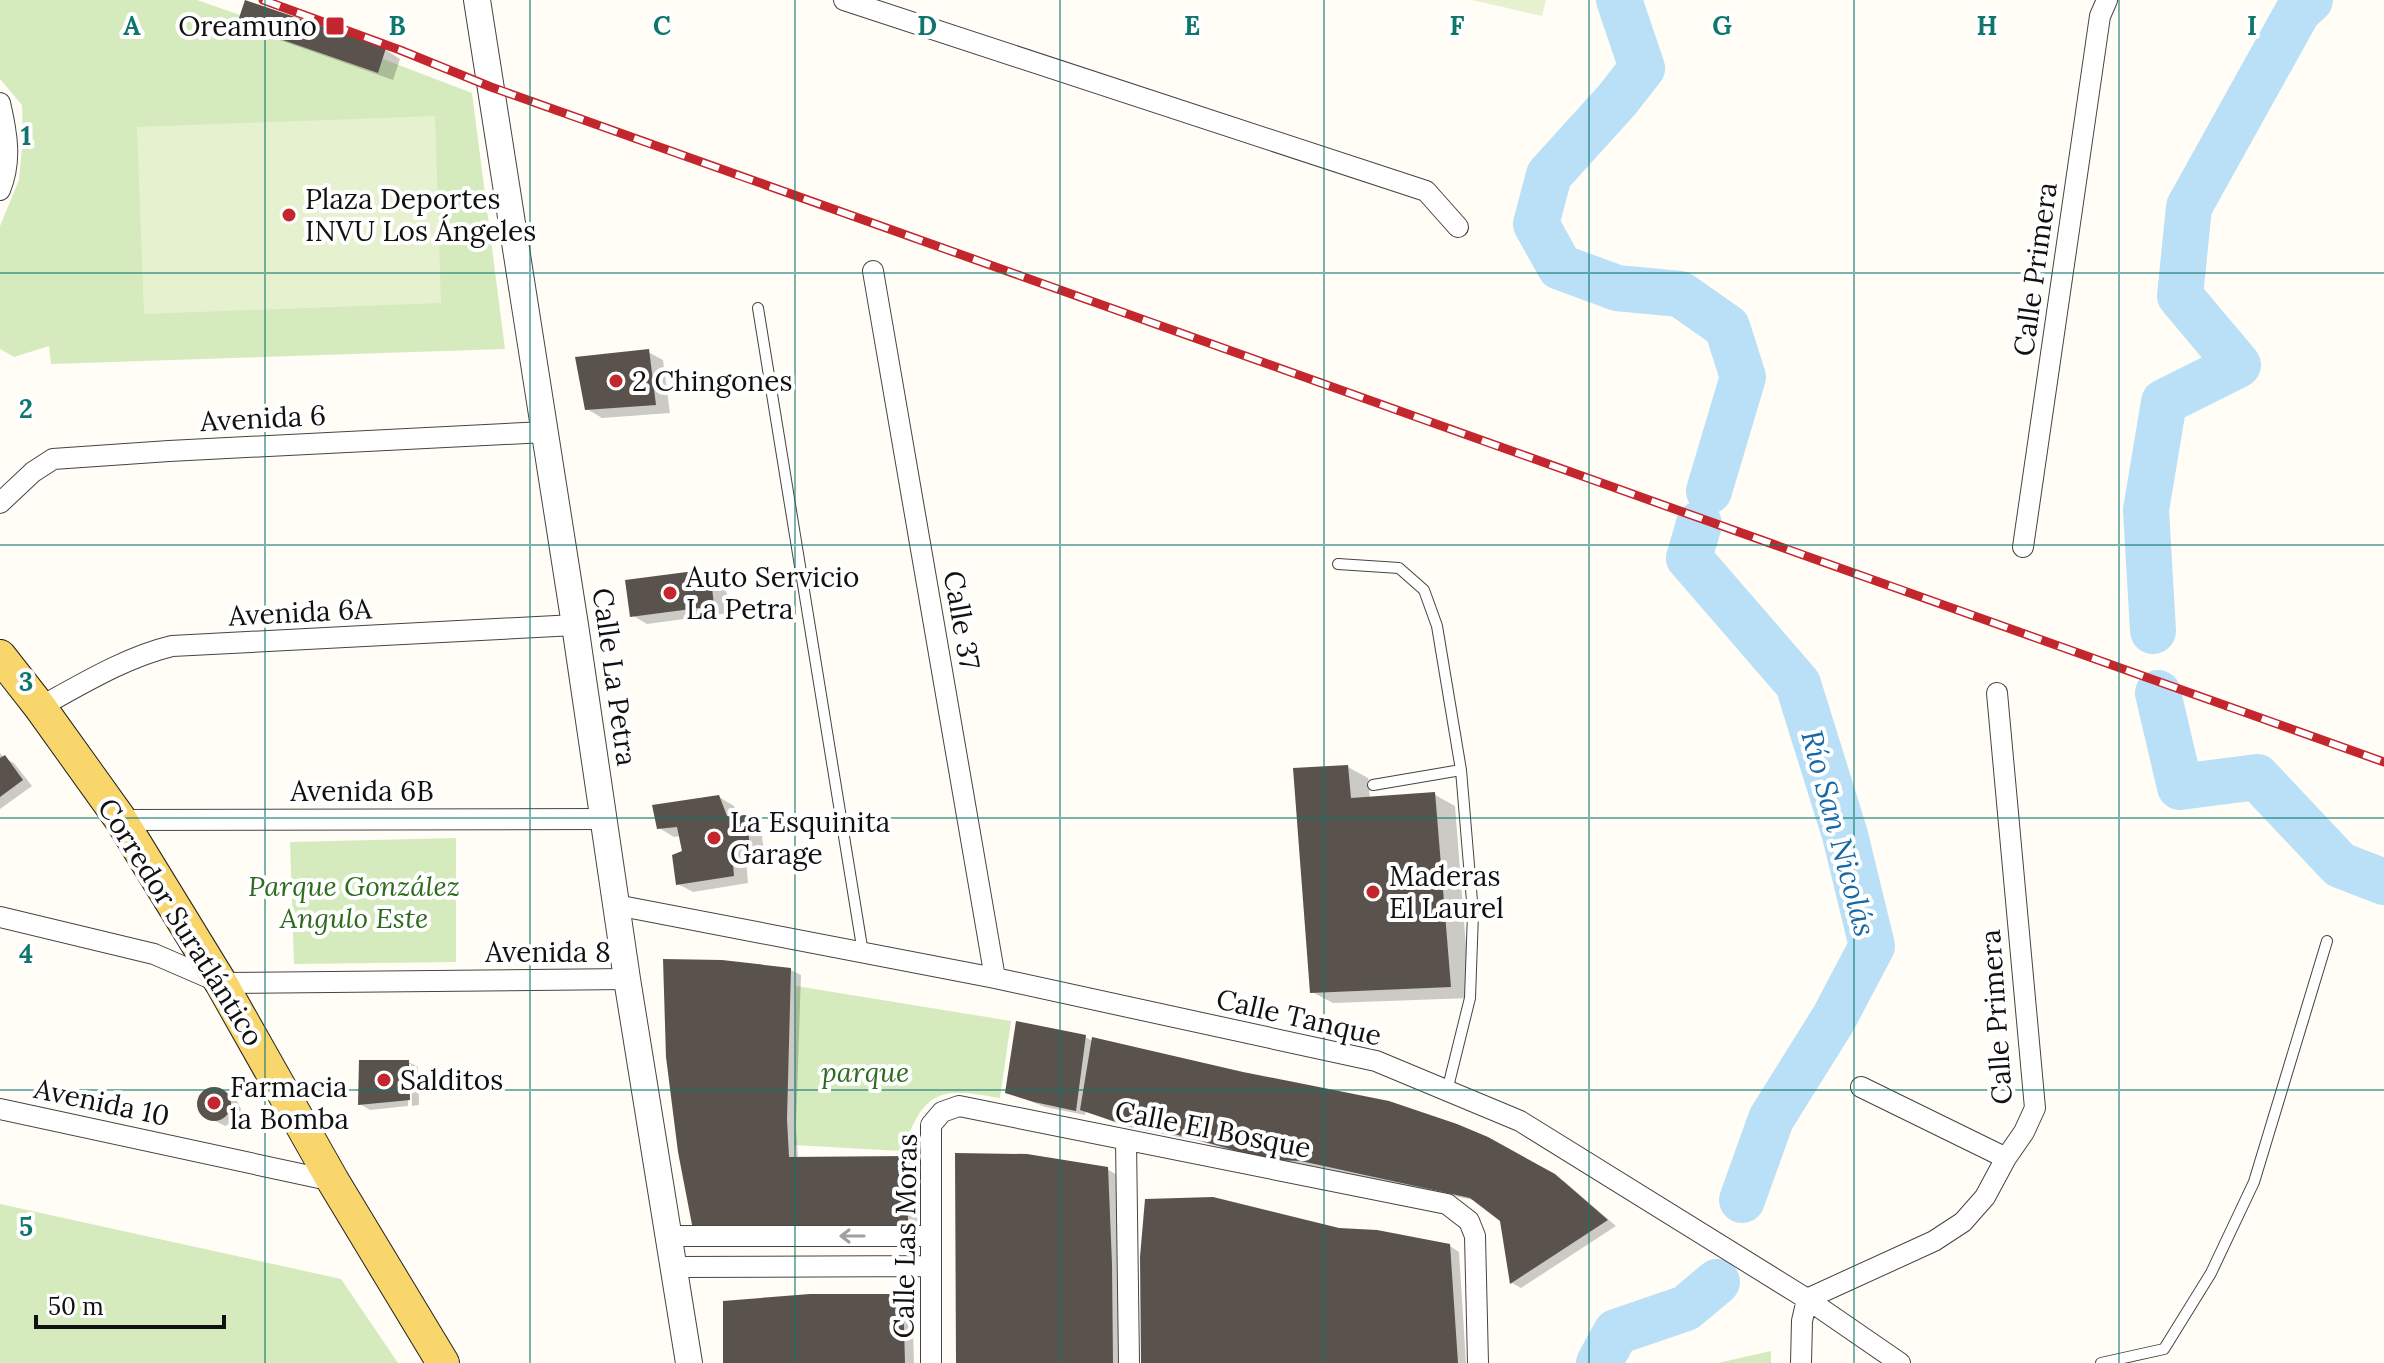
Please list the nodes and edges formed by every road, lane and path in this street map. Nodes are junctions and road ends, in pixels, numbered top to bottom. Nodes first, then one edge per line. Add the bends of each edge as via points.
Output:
1 (477, 0) edge
2 (844, 0) edge
3 (2107, 0) edge
4 (0, 103) edge
5 (0, 190) edge
6 (1458, 227) dead end
7 (873, 271) dead end
8 (758, 308) dead end
9 (545, 432) junction
10 (0, 503) edge
11 (2023, 547) dead end
12 (1338, 564) dead end
13 (575, 625) junction
14 (0, 656) edge
15 (1997, 693) dead end
16 (40, 707) junction
17 (1461, 770) junction
18 (1373, 785) dead end
19 (603, 819) junction
20 (121, 820) junction
21 (616, 905) junction
22 (0, 917) edge
23 (2327, 941) dead end
24 (863, 953) junction
25 (995, 978) junction
26 (627, 979) junction
27 (221, 983) junction
28 (1861, 1087) dead end
29 (1447, 1091) junction
30 (0, 1109) edge
31 (942, 1112) joint
32 (1126, 1140) junction
33 (2006, 1158) junction
34 (333, 1181) junction
35 (670, 1236) junction
36 (930, 1236) junction
37 (930, 1266) junction
38 (674, 1267) junction
39 (1807, 1299) junction
40 (443, 1363) edge
41 (689, 1363) edge
42 (931, 1363) edge
43 (1129, 1363) edge
44 (1478, 1363) edge
45 (1801, 1363) edge
46 (1900, 1363) edge
47 (2101, 1363) edge

1 - 9 street, Calle La Petra
2 - 6 street via 1426,191
3 - 11 street, Calle Primera via 2100,16
4 - 5 street via 9,141
7 - 25 street, Calle 37
8 - 24 lane
9 - 10 street, Avenida 6 via 53,459
9 - 13 street, Calle La Petra
12 - 17 lane via 1399,568 1424,590 1437,626
13 - 16 street, Avenida 6A via 172,646 90,679
13 - 19 street, Calle La Petra
14 - 16 main road, Corredor Suratlántico
15 - 33 street, Calle Primera via 2035,1108
16 - 20 main road, Corredor Suratlántico
17 - 18 lane
17 - 29 lane via 1473,913 1470,998
19 - 20 street, Avenida 6B
19 - 21 street, Calle La Petra
20 - 27 main road, Corredor Suratlántico
21 - 24 street, Calle Tanque
21 - 26 street, Calle La Petra
22 - 27 street, Avenida 8 via 154,954
23 - 47 lane via 2254,1182 2211,1273 2164,1349
24 - 25 street, Calle Tanque
25 - 29 street, Calle Tanque via 1376,1061
26 - 27 street, Avenida 8
26 - 35 street, Calle La Petra
27 - 34 main road, Corredor Suratlántico
28 - 33 street
29 - 39 street, Calle Tanque via 1520,1121
30 - 34 street, Avenida 10
31 - 32 street, Calle El Bosque via 959,1106
31 - 36 street, Calle Las Moras via 931,1125
32 - 43 street
32 - 44 street, Calle El Bosque via 1447,1204 1469,1221 1475,1236
33 - 39 street, Calle Primera via 1985,1197 1963,1222 1934,1241
34 - 40 main road, Corredor Suratlántico
36 -> 35 street
35 - 38 street, Calle La Petra
36 - 37 street, Calle Las Moras
37 - 38 street
37 - 42 street, Calle Las Moras
38 - 41 street, Calle La Petra
39 - 45 street
39 - 46 street, Calle Tanque

